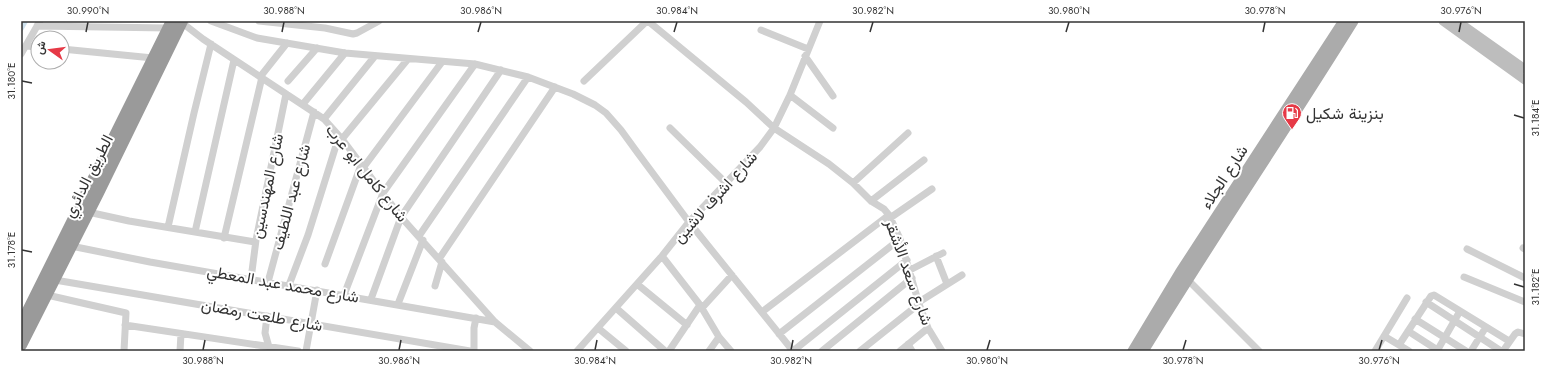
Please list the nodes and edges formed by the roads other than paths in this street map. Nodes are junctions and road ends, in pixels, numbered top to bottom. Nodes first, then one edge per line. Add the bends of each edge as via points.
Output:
1 (211, 21) edge
2 (258, 21) edge
3 (379, 21) edge
4 (647, 21) edge
5 (661, 21) edge
6 (820, 21) edge
7 (1344, 21) edge
8 (1353, 21) edge
9 (1443, 21) edge
10 (1457, 21) edge
11 (176, 23) edge
12 (38, 24) edge
13 (64, 24) edge
14 (86, 24) edge
15 (112, 24) edge
16 (657, 28) junction
17 (761, 30) dead end
18 (287, 43) junction
19 (211, 44) junction
20 (26, 46) junction
21 (30, 46) edge
22 (317, 48) junction
23 (70, 50) edge
24 (345, 53) junction
25 (807, 53) junction
26 (21, 54) edge
27 (375, 56) junction
28 (153, 58) junction
29 (408, 59) junction
30 (234, 60) junction
31 (442, 62) junction
32 (475, 64) junction
33 (1525, 69) edge
34 (501, 70) junction
35 (261, 77) junction
36 (528, 77) junction
37 (1525, 80) edge
38 (288, 81) dead end
39 (584, 81) dead end
40 (555, 87) junction
41 (1304, 92) junction
42 (286, 94) junction
43 (790, 95) junction
44 (833, 96) dead end
45 (302, 104) junction
46 (314, 112) junction
47 (324, 119) junction
48 (670, 128) dead end
49 (774, 128) junction
50 (833, 128) dead end
51 (123, 131) junction
52 (908, 133) dead end
53 (340, 138) junction
54 (924, 160) dead end
55 (362, 166) junction
56 (726, 183) junction
57 (853, 183) junction
58 (932, 189) dead end
59 (383, 193) junction
60 (871, 201) junction
61 (88, 212) junction
62 (889, 216) junction
63 (401, 217) junction
64 (689, 222) junction
65 (168, 227) junction
66 (195, 232) junction
67 (224, 238) junction
68 (421, 238) junction
69 (900, 240) junction
70 (255, 242) junction
71 (71, 246) junction
72 (1467, 249) dead end
73 (943, 253) dead end
74 (662, 256) junction
75 (936, 256) junction
76 (907, 260) junction
77 (441, 261) junction
78 (324, 264) dead end
79 (910, 270) junction
80 (732, 275) junction
81 (962, 275) dead end
82 (1464, 277) dead end
83 (912, 278) junction
84 (1525, 278) edge
85 (251, 279) junction
86 (1187, 279) junction
87 (55, 280) junction
88 (268, 282) junction
89 (637, 284) junction
90 (948, 284) junction
91 (289, 286) junction
92 (435, 286) dead end
93 (318, 290) junction
94 (344, 295) junction
95 (46, 296) junction
96 (1407, 298) dead end
97 (371, 299) junction
98 (1426, 302) junction
99 (1525, 302) edge
100 (919, 303) junction
101 (398, 304) junction
102 (701, 307) junction
103 (616, 308) junction
104 (1460, 311) junction
105 (762, 312) junction
106 (267, 316) junction
107 (476, 318) junction
108 (1415, 320) junction
109 (1455, 321) junction
110 (495, 322) junction
111 (311, 324) junction
112 (21, 325) edge
113 (125, 325) junction
114 (687, 325) junction
115 (1486, 327) junction
116 (598, 328) junction
117 (928, 328) junction
118 (1408, 331) junction
119 (181, 334) junction
120 (779, 334) junction
121 (1525, 334) edge
122 (1384, 336) junction
123 (719, 337) junction
124 (1479, 337) junction
125 (1445, 338) junction
126 (1509, 342) junction
127 (908, 344) junction
128 (21, 345) edge
129 (1398, 345) junction
130 (271, 349) edge
131 (579, 350) edge
132 (124, 351) edge
133 (180, 351) edge
134 (298, 351) edge
135 (306, 351) edge
136 (470, 351) edge
137 (474, 351) edge
138 (530, 351) edge
139 (626, 351) edge
140 (665, 351) edge
141 (669, 351) edge
142 (709, 351) edge
143 (731, 351) edge
144 (793, 351) edge
145 (822, 351) edge
146 (860, 351) edge
147 (900, 351) edge
148 (912, 351) edge
149 (942, 351) edge
150 (1133, 351) edge
151 (1143, 351) edge
152 (1259, 351) edge
153 (1375, 351) edge
154 (1409, 351) edge
155 (1438, 351) edge
156 (1466, 351) edge
157 (1470, 351) edge
158 (1502, 351) edge

1 - 18 street via 257,38
2 - 3 street via 325,28 353,34
4 - 16 street, شارع سعد الأشقر
4 - 39 street
5 - 16 street
6 - 25 street, شارع اشرف لاشين
7 - 41 main road, شارع الجلاء
8 - 41 main road, شارع الجلاء
9 - 37 street
10 - 33 street
11 - 15 street
11 - 19 street, شارع كامل ابو عرب
11 - 28 highway, الطريق الدائري
11 - 51 highway, الطريق الدائري
12 - 13 street
12 - 20 street
13 - 14 street
14 - 15 street
16 - 49 street, شارع سعد الأشقر
17 - 25 street
18 - 22 street
18 - 35 street
19 - 30 street, شارع كامل ابو عرب
19 - 65 street
20 - 21 street
20 - 26 street
22 - 24 street
22 - 38 street
23 - 28 street
24 - 27 street
24 - 45 street
25 - 43 street, شارع اشرف لاشين
25 - 44 street
27 - 29 street
27 - 47 street
28 - 51 highway, الطريق الدائري
29 - 31 street
29 - 53 street
30 - 35 street, شارع كامل ابو عرب
30 - 66 street
31 - 32 street
31 - 55 street
32 - 34 street
32 - 59 street
34 - 36 street
34 - 63 street
35 - 42 street, شارع كامل ابو عرب
35 - 67 street
36 - 40 street
36 - 68 street
40 - 64 street via 595,105 606,113 622,130
40 - 77 street
41 - 86 main road, شارع الجلاء
41 - 150 main road, شارع الجلاء via 1180,274
42 - 45 street, شارع كامل ابو عرب
42 - 70 street, شارع المهندسين
43 - 49 street, شارع اشرف لاشين
43 - 50 street
45 - 46 street, شارع كامل ابو عرب
46 - 47 street, شارع كامل ابو عرب
46 - 88 street, شارع عبد اللطيف
47 - 53 street, شارع كامل ابو عرب
48 - 56 street
49 - 56 street, شارع اشرف لاشين via 760,148
49 - 57 street, شارع سعد الأشقر
51 - 61 highway, الطريق الدائري
51 - 112 highway, الطريق الدائري
52 - 57 street
53 - 55 street, شارع كامل ابو عرب
53 - 91 street
54 - 60 street
55 - 59 street, شارع كامل ابو عرب
55 - 78 street
56 - 64 street, شارع اشرف لاشين
57 - 60 street, شارع سعد الأشقر
58 - 62 street
59 - 63 street, شارع كامل ابو عرب
59 - 94 street
60 - 62 street, شارع سعد الأشقر via 878,204
61 - 65 street
61 - 71 highway, الطريق الدائري
62 - 69 street, شارع سعد الأشقر
62 - 105 street
63 - 68 street, شارع كامل ابو عرب
63 - 97 street
64 - 74 street, شارع اشرف لاشين
64 - 80 street
65 - 66 street
66 - 67 street
67 - 70 street
68 - 77 street, شارع كامل ابو عرب
68 - 101 street
69 - 76 street, شارع سعد الأشقر
69 - 120 street
70 - 85 street, شارع المهندسين
71 - 85 street, شارع محمد عبد المعطي
71 - 87 highway, الطريق الدائري
72 - 84 street
73 - 75 street
74 - 89 street, شارع اشرف لاشين
74 - 102 street
75 - 79 street
75 - 90 street
76 - 79 street, شارع سعد الأشقر
76 - 144 street
77 - 92 street
77 - 110 street, شارع كامل ابو عرب
79 - 83 street, شارع سعد الأشقر
80 - 102 street
80 - 105 street
81 - 90 street
82 - 99 street
83 - 100 street, شارع سعد الأشقر
83 - 145 street
85 - 88 street, شارع محمد عبد المعطي
86 - 151 main road, شارع الجلاء
86 - 152 street
87 - 95 highway, الطريق الدائري
87 - 106 street, شارع طلعت رمضان
88 - 91 street, شارع محمد عبد المعطي
89 - 103 street, شارع اشرف لاشين
89 - 114 street
90 - 100 street
91 - 93 street, شارع محمد عبد المعطي
93 - 94 street, شارع محمد عبد المعطي
93 - 111 street
94 - 97 street, شارع محمد عبد المعطي
95 - 113 street via 126,313
95 - 128 highway, الطريق الدائري
96 - 122 street
97 - 101 street, شارع محمد عبد المعطي
98 - 104 street via 1432,295 1437,296
98 - 108 street
98 - 109 street
100 - 117 street, شارع سعد الأشقر
100 - 146 street
101 - 107 street, شارع محمد عبد المعطي
102 - 114 street
102 - 123 street
103 - 116 street, شارع اشرف لاشين
103 - 140 street
104 - 109 street
104 - 115 street
105 - 120 street
106 - 111 street, شارع طلعت رمضان
106 - 130 street via 265,333
107 - 110 street, شارع محمد عبد المعطي
107 - 137 street
108 - 118 street
108 - 125 street
109 - 124 street
109 - 125 street
110 - 138 street, شارع كامل ابو عرب
111 - 135 street
111 - 136 street, شارع طلعت رمضان
113 - 119 street
113 - 132 street
114 - 141 street
115 - 124 street
115 - 126 street
116 - 131 street, شارع اشرف لاشين
116 - 139 street
117 - 127 street
117 - 149 street, شارع سعد الأشقر
118 - 129 street
118 - 155 street
119 - 130 street
119 - 133 street
120 - 144 street
121 - 126 street via 1518,332
122 - 129 street
122 - 153 street
123 - 142 street
123 - 143 street
124 - 157 street
124 - 158 street
125 - 155 street
125 - 156 street
126 - 158 street
127 - 147 street
127 - 148 street
129 - 154 street
130 - 134 street

